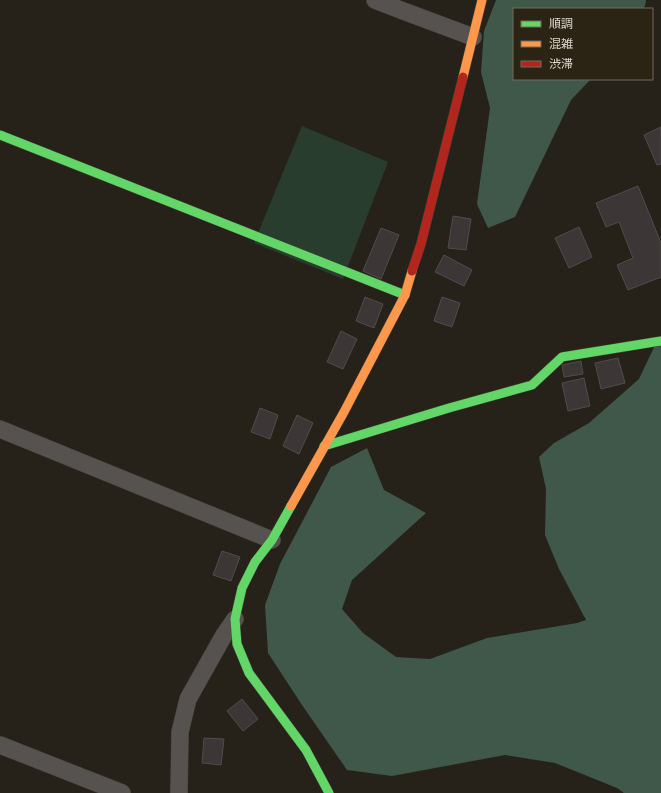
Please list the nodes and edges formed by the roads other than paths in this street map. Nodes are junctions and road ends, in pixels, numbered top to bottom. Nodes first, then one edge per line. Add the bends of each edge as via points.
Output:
1 (375, 0) edge
2 (482, 0) edge
3 (473, 37) junction
4 (0, 136) edge
5 (406, 295) junction
6 (661, 341) edge
7 (0, 429) edge
8 (324, 446) junction
9 (272, 540) junction
10 (235, 619) junction
11 (0, 745) edge
12 (122, 793) edge
13 (180, 793) edge
14 (330, 793) edge

1 - 3 street
2 - 3 street
3 - 5 street
4 - 5 street
5 - 8 street
6 - 8 street via 562,357 532,385
7 - 9 street
8 - 9 street
9 - 10 street via 255,562 242,588
10 - 13 street via 188,699 180,732
10 - 14 street via 238,644 249,672 306,750
11 - 12 street

